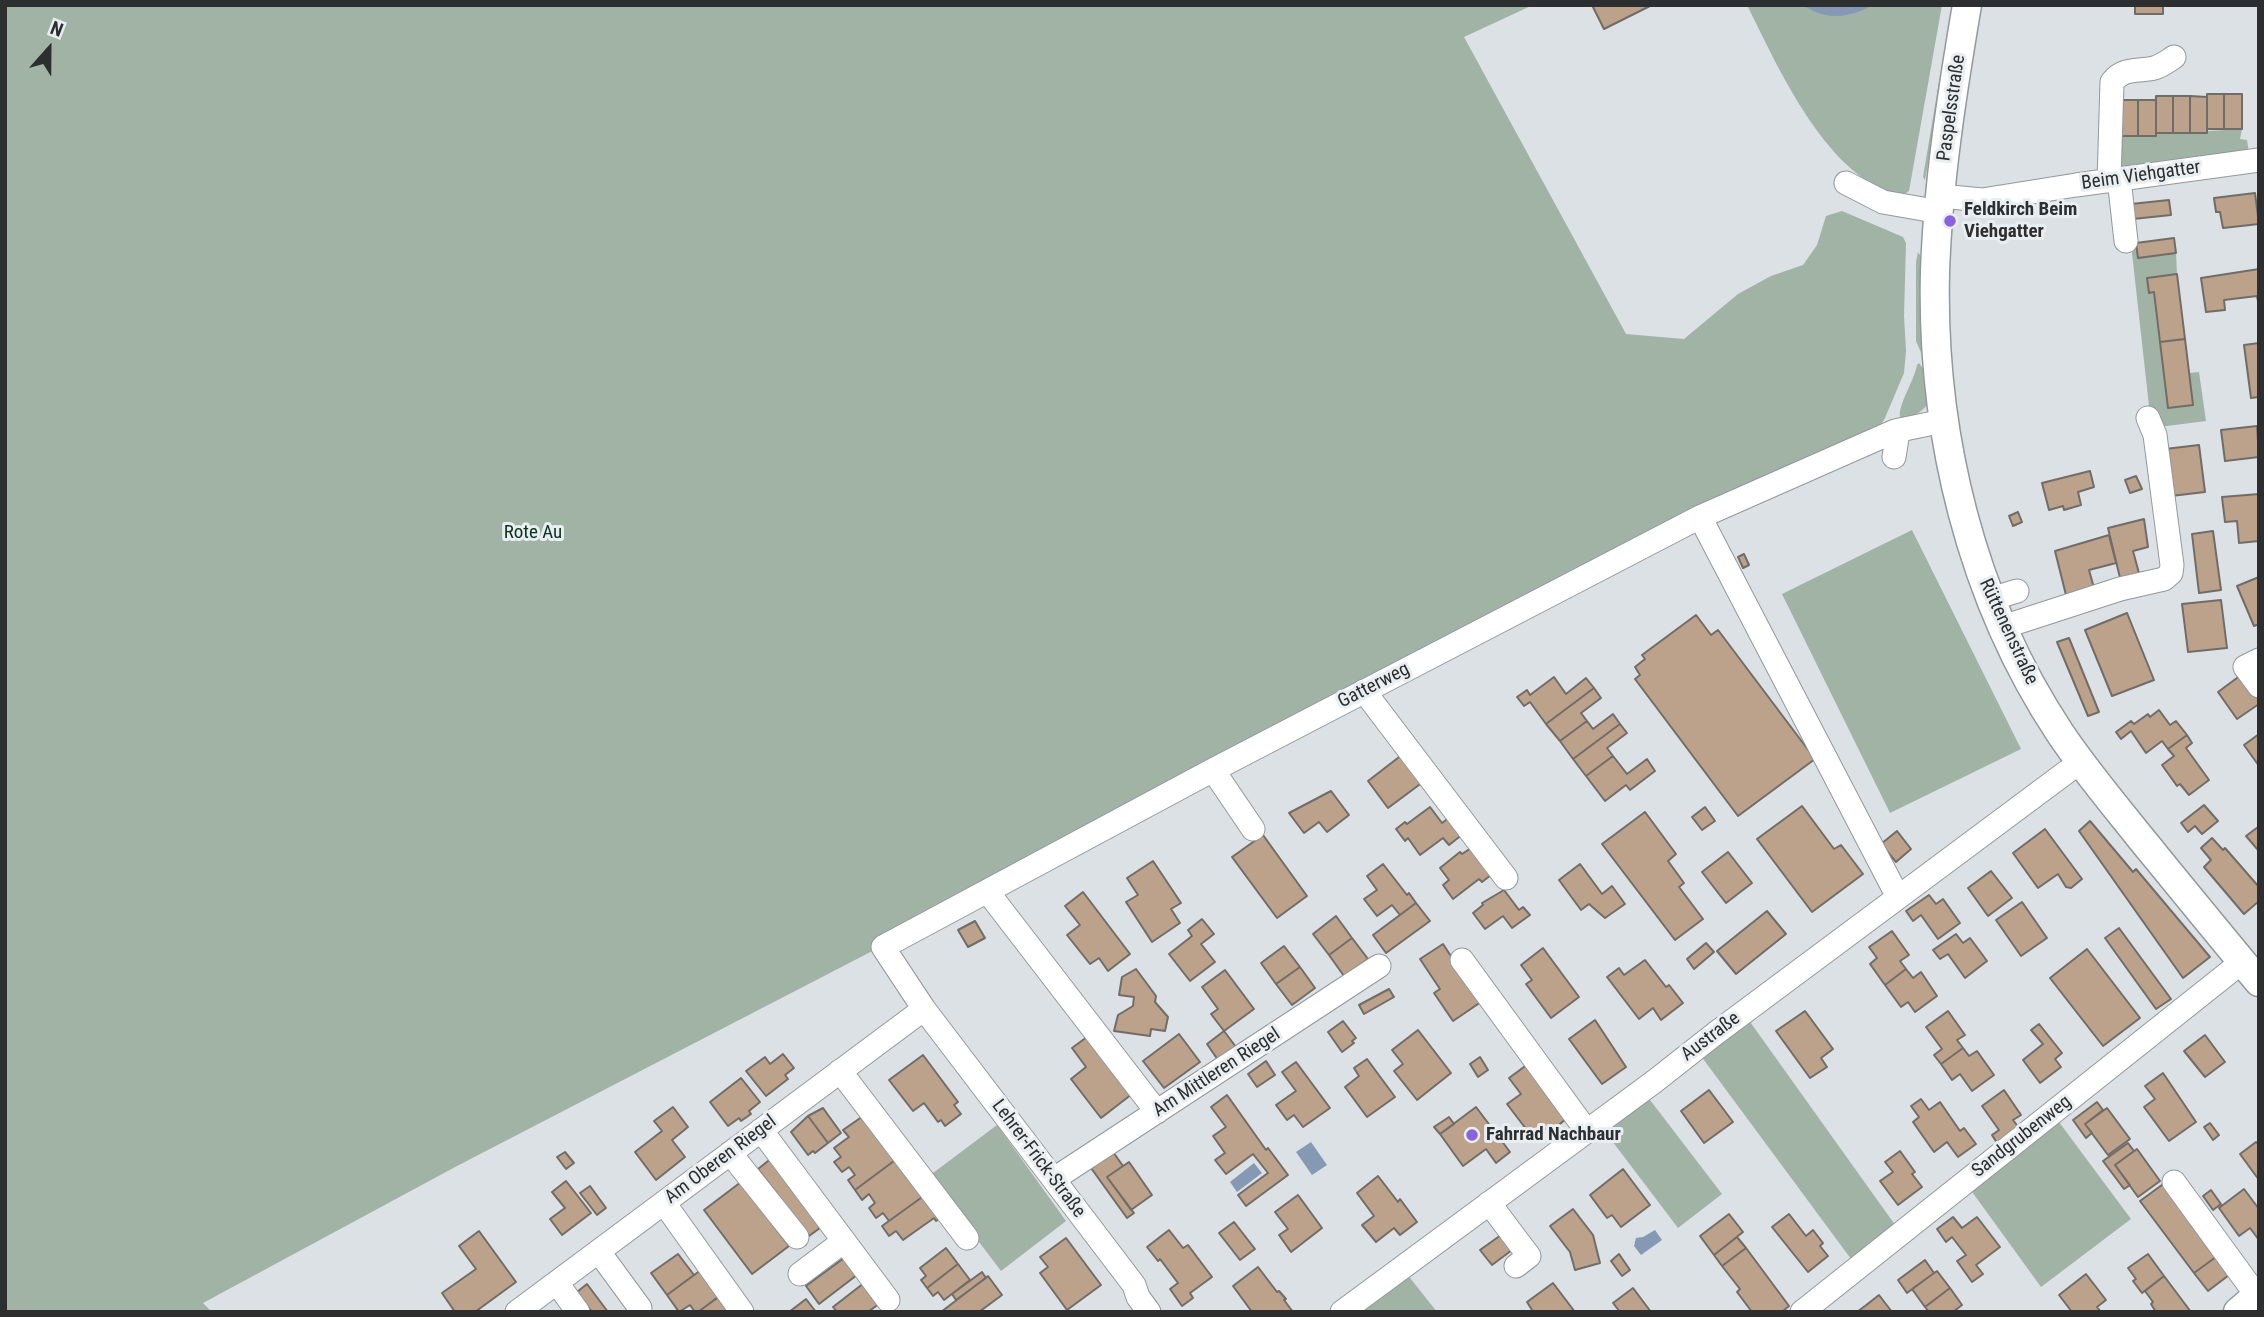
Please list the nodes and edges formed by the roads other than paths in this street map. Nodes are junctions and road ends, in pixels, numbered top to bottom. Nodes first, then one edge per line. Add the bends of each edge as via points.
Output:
1 (1967, 5) edge
2 (2174, 57) dead end
3 (2259, 160) edge
4 (2114, 180) junction
5 (1846, 183) dead end
6 (1940, 204) junction
7 (2126, 241) dead end
8 (2148, 418) dead end
9 (1943, 421) junction
10 (1895, 430) junction
11 (1894, 457) dead end
12 (1700, 517) junction
13 (2003, 627) junction
14 (2259, 660) edge
15 (2259, 686) edge
16 (1364, 691) junction
17 (2080, 762) junction
18 (1213, 770) junction
19 (1253, 829) dead end
20 (1506, 878) dead end
21 (987, 891) junction
22 (1898, 897) junction
23 (1462, 960) dead end
24 (1379, 966) dead end
25 (2250, 972) edge
26 (924, 1009) junction
27 (841, 1071) junction
28 (1157, 1112) junction
29 (761, 1130) junction
30 (1586, 1130) junction
31 (730, 1153) junction
32 (1054, 1179) junction
33 (2174, 1182) dead end
34 (664, 1203) junction
35 (1489, 1203) junction
36 (797, 1237) dead end
37 (967, 1238) dead end
38 (844, 1241) junction
39 (599, 1252) junction
40 (1516, 1266) dead end
41 (800, 1274) dead end
42 (557, 1283) junction
43 (888, 1300) dead end
44 (2251, 1301) edge
45 (640, 1308) dead end
46 (517, 1312) edge
47 (578, 1312) edge
48 (742, 1312) edge
49 (1149, 1312) edge
50 (1342, 1312) edge
51 (1802, 1312) edge

1 - 6 main road, Paspelsstraße
2 - 4 street via 2155,68 2125,71 2112,82
3 - 4 street, Beim Viehgatter
4 - 6 street, Beim Viehgatter
4 - 7 street
5 - 6 street, Beim Viehgatter via 1883,202
6 - 9 main road, Rüttenenstraße via 1935,272
8 - 13 street via 2155,435 2171,573 2164,579
9 - 10 street, Gatterweg
9 - 13 main road, Rüttenenstraße via 1972,544 2004,595
10 - 11 street
10 - 12 street, Gatterweg via 1740,507
12 - 16 street, Gatterweg
12 - 22 street
13 - 17 main road, Rüttenenstraße via 2038,697
14 - 15 street via 2245,667
16 - 18 street, Gatterweg
16 - 20 street
17 - 22 street, Austraße
17 - 25 main road, Rüttenenstraße
18 - 19 street
18 - 21 street, Gatterweg
21 - 26 street, Gatterweg via 883,947
21 - 28 street
22 - 30 street, Austraße
23 - 30 street
24 - 28 street, Am Mittleren Riegel
25 - 51 street, Sandgrubenweg
26 - 27 street, Am Oberen Riegel
26 - 32 street, Lehrer-Frick-Straße
27 - 29 street, Am Oberen Riegel
27 - 37 street
28 - 32 street, Am Mittleren Riegel
29 - 31 street, Am Oberen Riegel
29 - 38 street
30 - 35 street, Austraße
31 - 34 street, Am Oberen Riegel
31 - 36 street
32 - 49 street, Lehrer-Frick-Straße
33 - 44 street
34 - 39 street, Am Oberen Riegel
34 - 48 street
35 - 40 street via 1529,1256
35 - 50 street, Austraße
38 - 41 street
38 - 43 street
39 - 42 street, Am Oberen Riegel
39 - 45 street
42 - 46 street, Am Oberen Riegel
42 - 47 street

